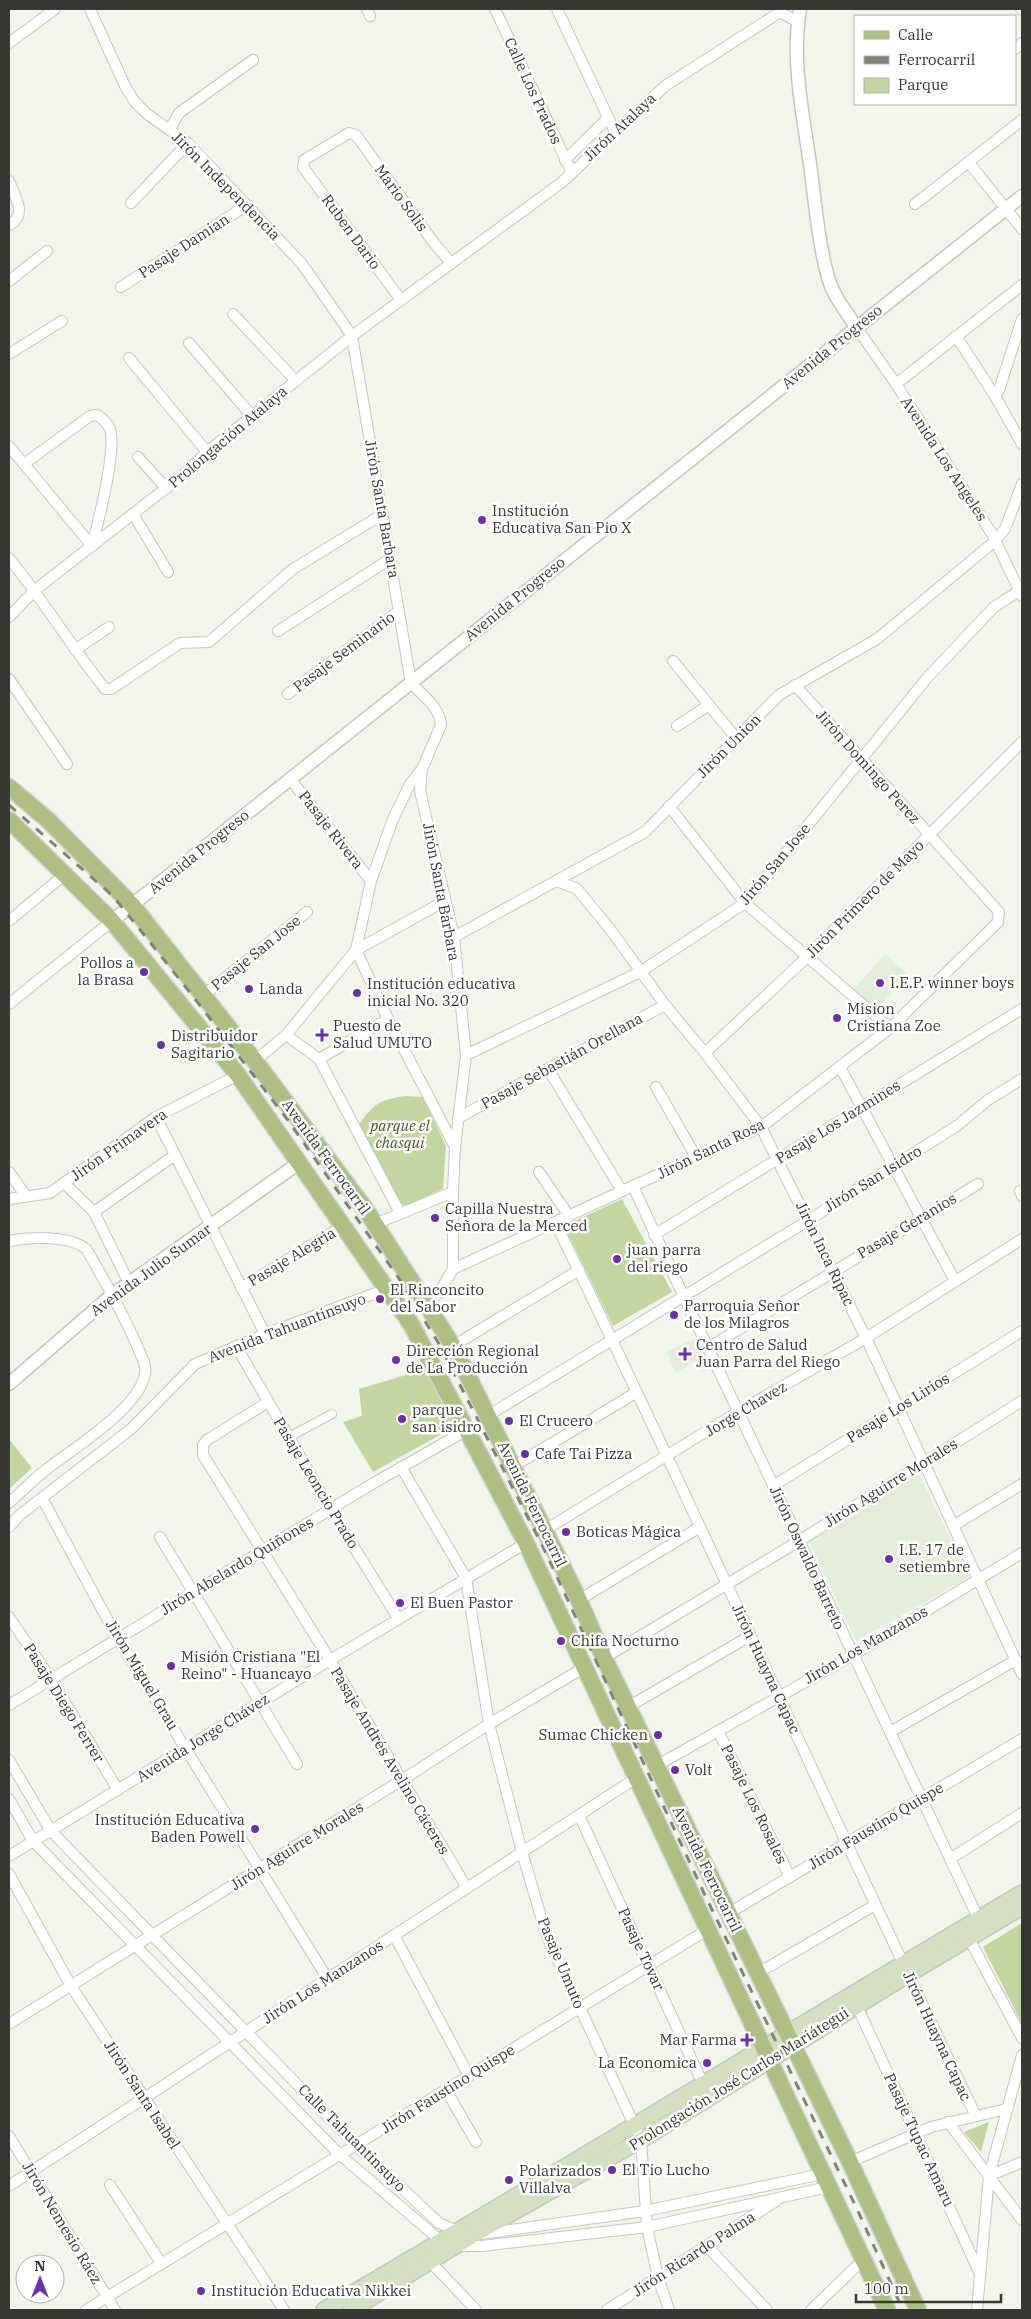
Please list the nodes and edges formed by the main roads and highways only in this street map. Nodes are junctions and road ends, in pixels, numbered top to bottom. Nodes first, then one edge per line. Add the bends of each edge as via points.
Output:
1 (9, 787) edge
2 (9, 820) edge
3 (1022, 1893) edge
4 (1022, 1907) edge
5 (981, 1924) junction
6 (905, 1969) junction
7 (790, 2040) junction
8 (766, 2054) junction
9 (451, 2240) junction
10 (426, 2256) junction
11 (324, 2310) edge
12 (351, 2310) edge
13 (887, 2310) edge
14 (918, 2310) edge

1 - 7 main road, Avenida Ferrocarril via 49,821 132,905 255,1061 375,1224 427,1304 489,1415
2 - 8 main road, Avenida Ferrocarril via 112,921 238,1075 411,1324 526,1543
3 - 5 main road, Prolongación José Carlos Mariátegui
4 - 5 main road, Prolongación José Carlos Mariátegui
5 - 6 main road, Prolongación José Carlos Mariátegui
6 - 7 main road, Prolongación José Carlos Mariátegui
6 - 7 main road, Prolongación José Carlos Mariátegui via 857,2006
7 - 8 main road, Prolongación José Carlos Mariátegui
7 - 14 main road, Avenida Ferrocarril
8 - 9 main road, Prolongación José Carlos Mariátegui via 703,2084 633,2125
8 - 9 main road, Prolongación José Carlos Mariátegui via 641,2140 473,2235
8 - 13 main road, Avenida Ferrocarril
9 - 10 main road
10 - 11 main road
10 - 12 main road

